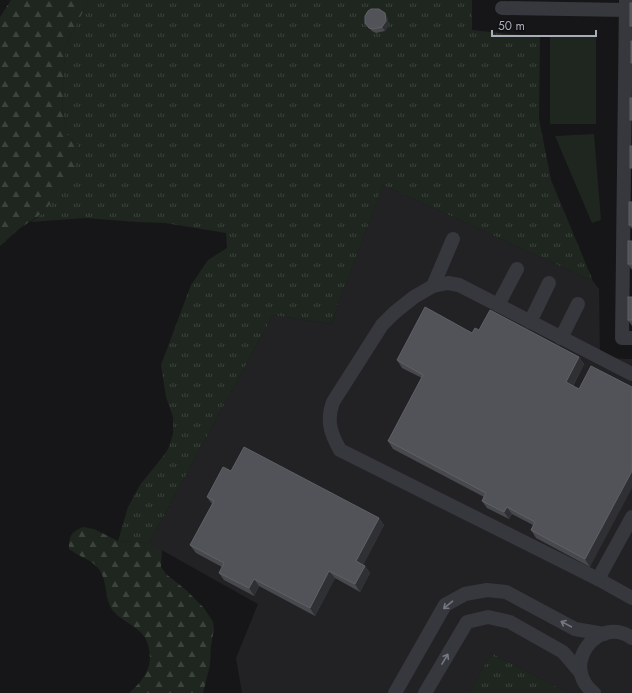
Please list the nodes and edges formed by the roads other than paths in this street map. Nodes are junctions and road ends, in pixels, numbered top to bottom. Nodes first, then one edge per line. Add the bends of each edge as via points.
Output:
1 (626, 5) edge
2 (502, 8) dead end
3 (629, 39) edge
4 (628, 140) edge
5 (454, 239) dead end
6 (628, 239) edge
7 (517, 269) dead end
8 (549, 283) dead end
9 (433, 286) junction
10 (578, 304) dead end
11 (498, 305) junction
12 (530, 322) junction
13 (561, 338) junction
14 (627, 338) edge
15 (632, 374) edge
16 (632, 517) edge
17 (598, 579) junction
18 (632, 598) edge
19 (632, 626) edge
20 (609, 633) junction
21 (632, 638) edge
22 (580, 672) junction
23 (395, 693) edge
24 (425, 693) edge
25 (594, 693) edge

1 - 2 street
1 - 3 street
3 - 4 street
4 - 6 street
5 - 9 street
6 - 14 street
7 - 11 street
8 - 12 street
9 - 11 street via 448,282 459,285
9 - 17 street via 414,297 382,325 333,402 329,412 331,431 340,450
10 - 13 street
11 - 12 street
12 - 13 street
13 - 15 street
16 - 17 street
17 - 18 street
19 - 20 street
20 - 21 street
20 - 22 street via 592,640 583,650
20 -> 23 street via 575,629 506,592 487,590 465,594 446,605
24 -> 22 street via 467,622 488,617 510,622 564,652
22 - 25 street via 588,689

